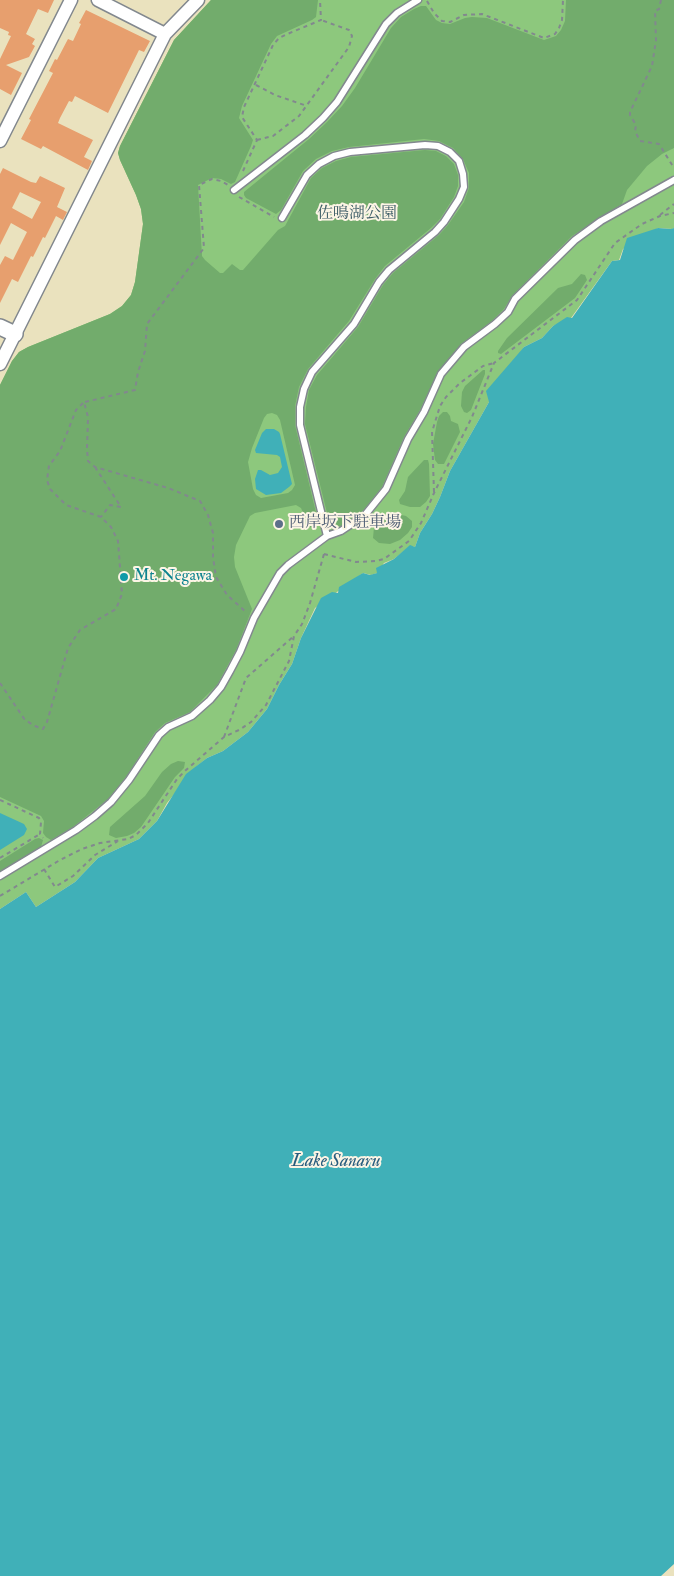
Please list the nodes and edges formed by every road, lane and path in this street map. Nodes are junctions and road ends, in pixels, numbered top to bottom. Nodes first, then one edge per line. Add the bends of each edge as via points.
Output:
1 (70, 0) edge
2 (98, 0) edge
3 (198, 0) edge
4 (320, 0) edge
5 (418, 0) edge
6 (426, 0) edge
7 (563, 0) edge
8 (661, 0) edge
9 (114, 4) edge
10 (321, 20) junction
11 (165, 34) junction
12 (255, 84) junction
13 (307, 106) junction
14 (257, 140) junction
15 (0, 141) edge
16 (674, 168) edge
17 (674, 180) edge
18 (234, 190) junction
19 (674, 204) edge
20 (674, 213) edge
21 (660, 216) junction
22 (282, 218) joint
23 (0, 327) edge
24 (15, 334) junction
25 (494, 363) junction
26 (0, 364) edge
27 (84, 402) junction
28 (95, 467) junction
29 (434, 493) junction
30 (102, 517) junction
31 (327, 536) junction
32 (318, 543) junction
33 (324, 554) junction
34 (254, 618) junction
35 (294, 636) junction
36 (0, 683) edge
37 (224, 737) junction
38 (0, 800) edge
39 (40, 834) junction
40 (120, 840) junction
41 (50, 846) junction
42 (0, 858) edge
43 (44, 869) junction
44 (0, 876) edge
45 (0, 896) edge

1 - 15 street
2 - 9 street
3 - 11 street
4 - 10 path
5 - 18 lane via 397,12 386,24 341,96 323,118
6 - 7 path via 442,21 482,14 544,38 555,34 559,28
8 - 16 path via 659,9 655,11 656,40 652,66 630,112 640,141 659,144
9 - 11 street
10 - 12 path via 279,38
10 - 13 path via 349,30 352,36 349,47
11 - 24 street
12 - 13 path
12 - 14 path via 242,117
13 - 14 path via 273,136
14 - 18 path
17 - 31 lane via 601,221 575,240 515,299 508,312 464,347 442,374 386,489 365,515 341,532
18 - 22 path via 232,193 280,221
18 - 27 path via 212,179 199,186 204,248 147,324 145,351 134,390
19 - 21 path
20 - 21 path
21 - 25 path via 616,243 577,300
22 - 31 lane via 307,175 319,164 350,152 424,144 438,146 450,152 464,174 464,187 459,199 444,222 389,270 354,324 312,372 304,389 300,425
23 - 24 street
24 - 26 street
25 - 29 path via 472,418
25 - 29 path via 460,383 440,406 432,432
27 - 28 path via 88,417 88,461
27 - 30 path via 76,410 60,451 49,466 47,480 50,489 66,505
28 - 30 path via 120,506 110,505
28 - 34 path via 168,488 200,501 213,534 216,577 227,595
29 - 33 path via 409,541 384,559 356,562
30 - 36 path via 118,541 122,594 116,609 80,630 68,648 43,729 25,720
31 - 32 lane
32 - 33 path
32 - 34 lane via 280,573
33 - 35 path via 312,597
34 - 41 lane via 230,671 210,700 192,716 159,735 111,802
35 - 37 path via 246,678
35 - 37 path via 289,661 266,705 251,722
37 - 40 path via 177,779 136,835
38 - 39 path via 39,818
39 - 41 path
39 - 42 path
40 - 43 path via 82,849
40 - 43 path via 101,850 56,887
41 - 44 lane
43 - 45 path

